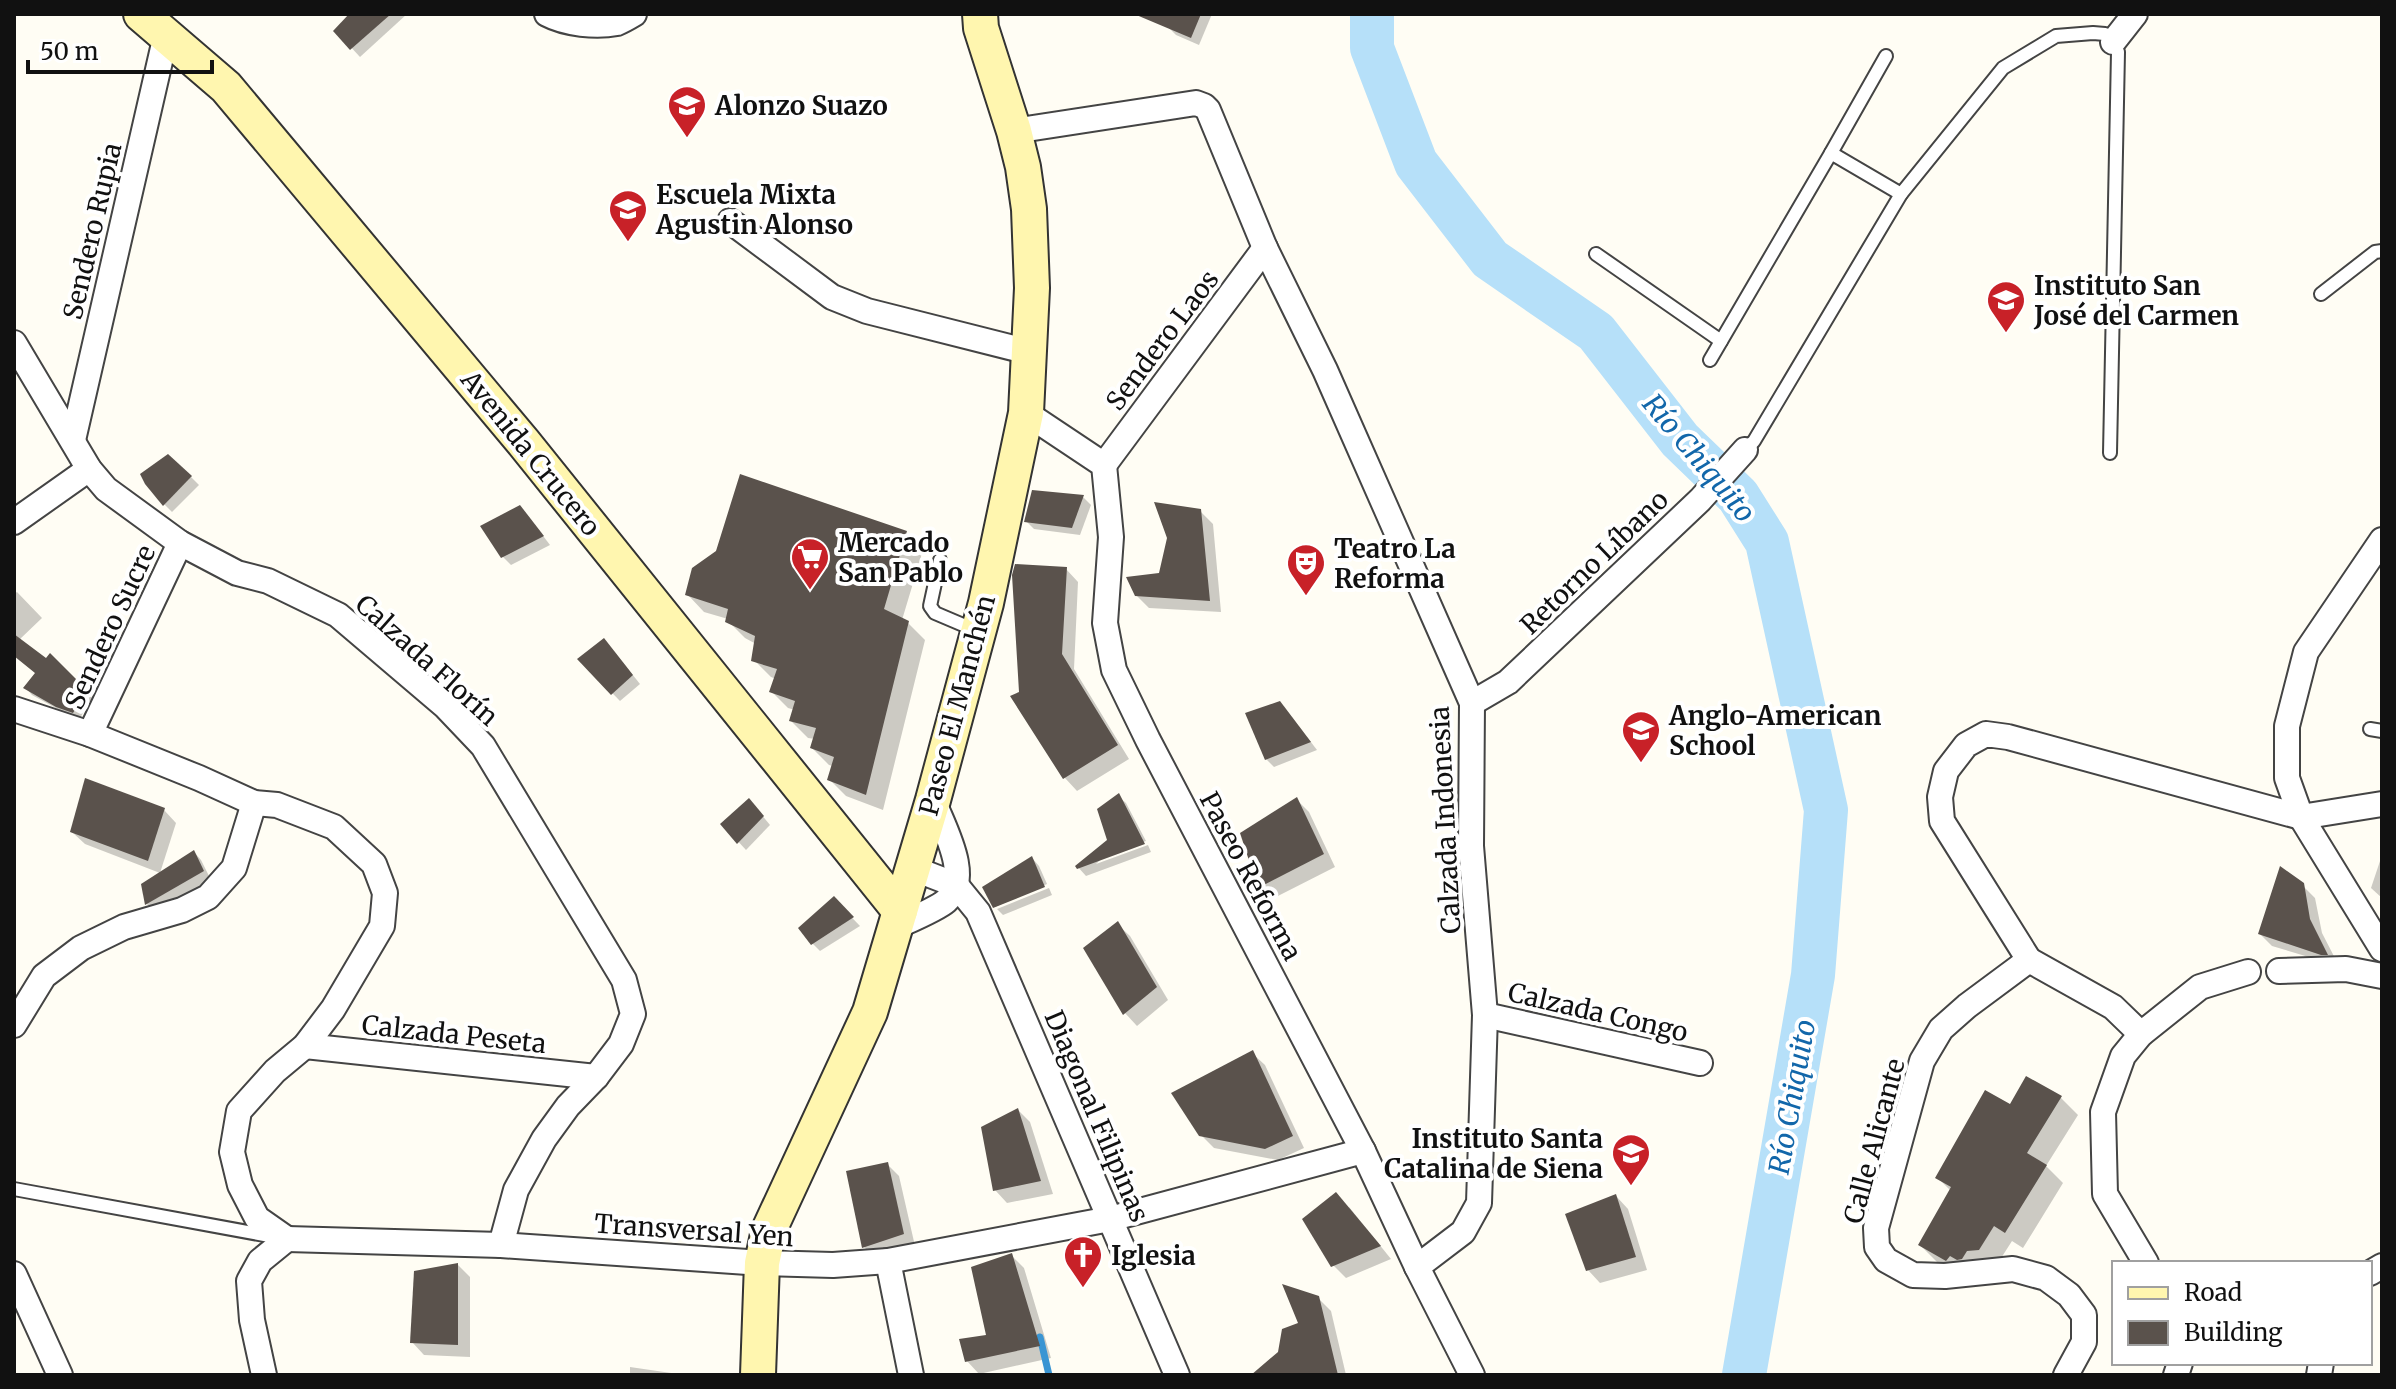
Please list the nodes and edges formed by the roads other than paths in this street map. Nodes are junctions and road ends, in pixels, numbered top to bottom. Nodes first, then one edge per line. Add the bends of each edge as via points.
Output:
1 (547, 14) edge
2 (634, 14) edge
3 (2135, 14) edge
4 (976, 19) edge
5 (154, 25) edge
6 (2113, 42) junction
7 (1886, 56) dead end
8 (1014, 131) junction
9 (1831, 153) junction
10 (1901, 194) junction
11 (730, 221) dead end
12 (1265, 248) junction
13 (2382, 251) edge
14 (1596, 254) dead end
15 (2321, 294) dead end
16 (1721, 341) junction
17 (14, 343) edge
18 (1029, 352) junction
19 (1710, 360) dead end
20 (1026, 413) junction
21 (73, 440) junction
22 (1745, 450) joint
23 (2110, 453) dead end
24 (1104, 465) junction
25 (89, 469) junction
26 (14, 522) edge
27 (2382, 540) edge
28 (180, 543) junction
29 (940, 560) dead end
30 (978, 632) junction
31 (1472, 703) junction
32 (14, 709) edge
33 (90, 734) junction
34 (933, 800) junction
35 (254, 803) junction
36 (2382, 804) edge
37 (2301, 817) junction
38 (912, 868) junction
39 (956, 885) junction
40 (898, 919) junction
41 (2382, 949) edge
42 (2029, 960) junction
43 (2279, 971) dead end
44 (2248, 972) dead end
45 (2382, 976) edge
46 (1485, 1015) junction
47 (14, 1025) edge
48 (2141, 1034) junction
49 (305, 1046) junction
50 (1700, 1063) dead end
51 (596, 1077) junction
52 (1363, 1151) junction
53 (14, 1189) edge
54 (1110, 1219) junction
55 (287, 1239) junction
56 (501, 1245) junction
57 (888, 1261) junction
58 (2145, 1261) edge
59 (762, 1263) junction
60 (1417, 1267) junction
61 (14, 1274) edge
62 (60, 1375) edge
63 (264, 1375) edge
64 (758, 1375) edge
65 (911, 1375) edge
66 (1177, 1375) edge
67 (1472, 1375) edge
68 (2066, 1375) edge

1 - 2 street via 587,24 617,23
3 - 6 street
4 - 8 street, Paseo El Manchén
5 - 21 street, Sendero Rupia
5 - 40 street, Avenida Crucero via 226,87 495,408
6 - 10 lane via 2105,34 2056,36 2003,68
6 - 23 lane via 2118,71
7 - 9 lane
8 - 12 street, Calzada Indonesia via 1196,103 1204,106
8 - 18 street, Paseo El Manchén via 1029,209
9 - 10 lane
9 - 16 lane
10 - 22 lane
11 - 18 street via 832,297 867,311
12 - 24 street, Sendero Laos
12 - 31 street, Calzada Indonesia via 1325,370
13 - 15 lane
14 - 16 lane
16 - 19 lane
17 - 21 street, Calzada Florín
18 - 20 street, Paseo El Manchén
20 - 24 street
20 - 30 street, Paseo El Manchén
21 - 25 street, Calzada Florín
22 - 31 street, Retorno Líbano via 1700,500 1508,682
24 - 52 street, Paseo Reforma via 1111,537 1105,623 1114,670
25 - 26 street
25 - 28 street, Calzada Florín via 106,489
27 - 37 street via 2306,652 2287,726 2287,778
28 - 33 street, Sendero Sucre
28 - 51 street, Calzada Florín via 338,615 445,706 483,746 624,980 633,1014 621,1044
29 - 30 lane via 930,606
30 - 34 street, Paseo El Manchén
31 - 46 street, Calzada Indonesia via 1471,846
32 - 33 street
33 - 35 street
34 - 38 street, Paseo El Manchén
34 - 39 street, Diagonal Filipinas via 958,867
35 - 47 street via 234,868 208,897 81,948 44,976
35 - 49 street via 277,805 334,827 374,864 385,893 382,926
36 - 37 street
37 - 41 street
37 - 42 street via 1986,734 1966,745 1946,771 1942,821
38 - 39 street
38 - 40 street, Paseo El Manchén
39 - 40 street via 947,901
39 - 54 street, Diagonal Filipinas via 978,912
40 - 59 street, Paseo El Manchén via 870,1012 769,1230
42 - 48 street via 2113,1007
42 - 68 street, Calle Alicante via 1941,1029 1922,1061 1876,1228 1877,1247 1886,1260 1913,1275 2013,1269 2046,1278 2084,1315 2084,1342
43 - 45 street via 2346,969
44 - 48 street via 2200,987
46 - 50 street, Calzada Congo
46 - 60 street, Calzada Indonesia via 1479,1203 1463,1232
48 - 58 street via 2123,1056 2103,1112 2105,1194
49 - 51 street, Calzada Peseta
49 - 55 street via 239,1111 232,1152 240,1185 257,1218
51 - 56 street, Calzada Florín via 544,1139 516,1190
52 - 54 street, Transversal Yen
52 - 60 street, Paseo Reforma
53 - 55 lane, Transversal Yen
54 - 57 street, Transversal Yen
54 - 66 street, Diagonal Filipinas
55 - 56 street, Transversal Yen
55 - 63 street via 260,1261 249,1281
56 - 59 street, Transversal Yen
57 - 59 street, Transversal Yen
57 - 65 street
59 - 64 street, Paseo El Manchén
60 - 67 street, Paseo Reforma
61 - 62 street

